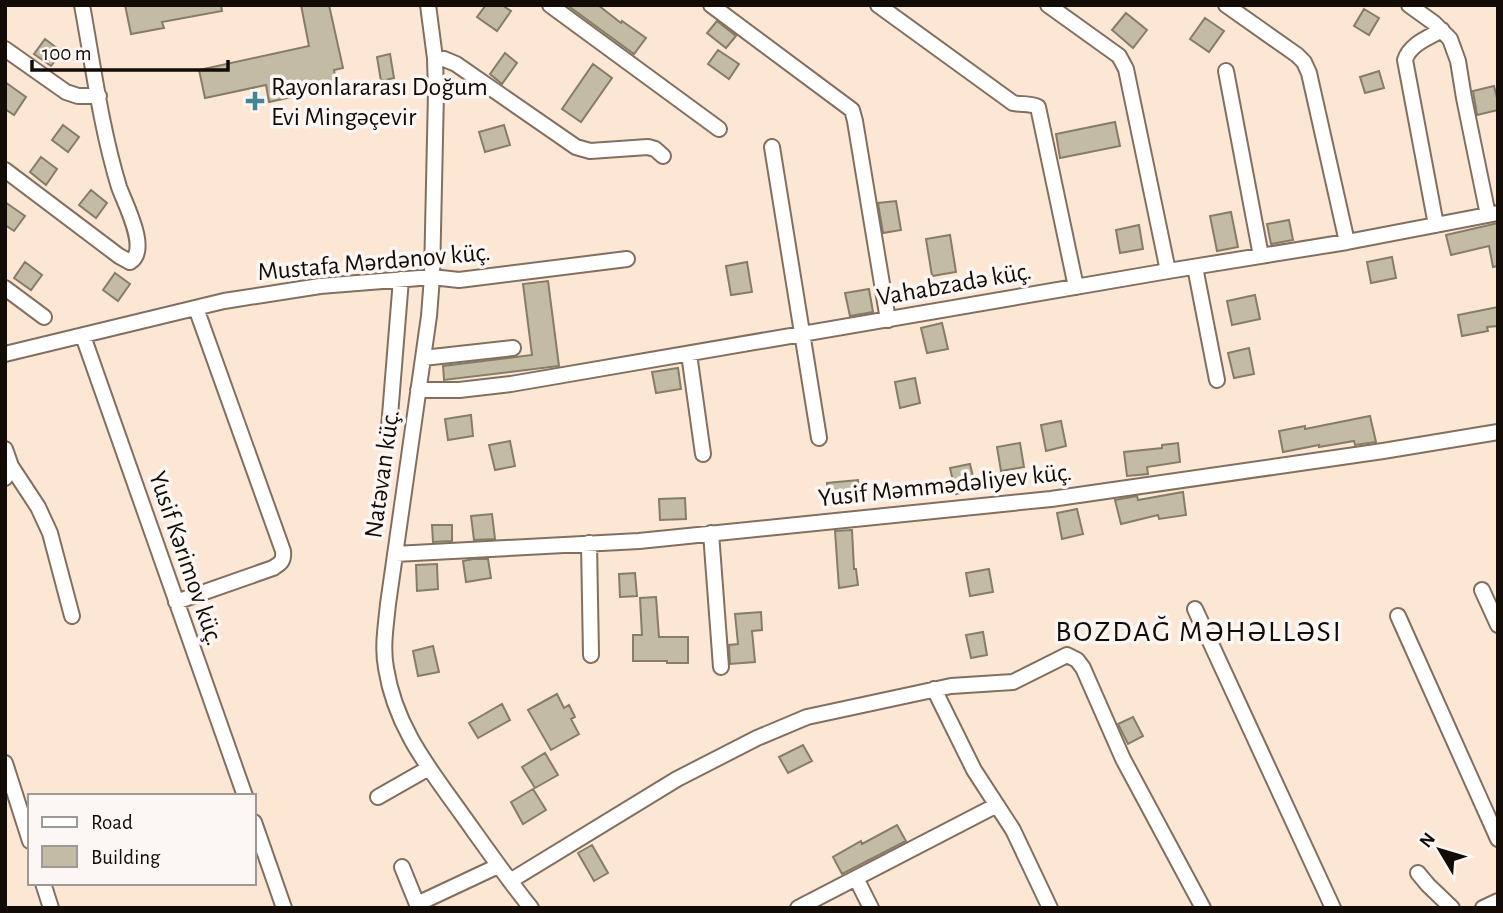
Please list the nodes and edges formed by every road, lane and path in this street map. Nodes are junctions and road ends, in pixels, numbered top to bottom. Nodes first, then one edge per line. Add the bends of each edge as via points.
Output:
1 (82, 5) edge
2 (428, 5) edge
3 (550, 5) edge
4 (712, 5) edge
5 (878, 5) edge
6 (1048, 5) edge
7 (1226, 5) edge
8 (1409, 5) edge
9 (1442, 30) junction
10 (5, 49) edge
11 (435, 58) junction
12 (1226, 71) dead end
13 (99, 96) junction
14 (719, 130) dead end
15 (772, 147) dead end
16 (663, 156) dead end
17 (5, 170) edge
18 (1493, 214) edge
19 (1436, 225) junction
20 (1347, 242) junction
21 (1261, 256) junction
22 (627, 260) dead end
23 (1195, 267) junction
24 (1168, 271) junction
25 (432, 277) junction
26 (401, 279) junction
27 (1076, 287) junction
28 (5, 288) edge
29 (195, 308) junction
30 (44, 317) dead end
31 (888, 320) junction
32 (802, 335) junction
33 (83, 336) junction
34 (513, 348) dead end
35 (5, 354) edge
36 (689, 354) junction
37 (423, 358) junction
38 (1217, 380) dead end
39 (418, 390) junction
40 (389, 428) dead end
41 (1498, 432) edge
42 (818, 438) dead end
43 (5, 449) edge
44 (703, 453) dead end
45 (8, 472) edge
46 (711, 533) junction
47 (589, 543) junction
48 (395, 554) junction
49 (1482, 590) dead end
50 (176, 602) junction
51 (1195, 609) dead end
52 (72, 616) dead end
53 (1398, 616) dead end
54 (1498, 625) edge
55 (591, 656) dead end
56 (720, 667) dead end
57 (934, 689) junction
58 (5, 764) edge
59 (429, 768) junction
60 (244, 794) edge
61 (378, 797) dead end
62 (997, 805) junction
63 (256, 828) edge
64 (28, 835) edge
65 (1498, 839) edge
66 (499, 866) junction
67 (402, 867) dead end
68 (1418, 873) dead end
69 (856, 878) junction
70 (510, 881) junction
71 (44, 885) edge
72 (1498, 901) edge
73 (418, 906) edge
74 (51, 908) edge
75 (284, 908) edge
76 (530, 908) edge
77 (798, 908) edge
78 (871, 908) edge
79 (1050, 908) edge
80 (1203, 908) edge
81 (1334, 908) edge
82 (1452, 908) edge
83 (1483, 908) edge

1 - 13 street
2 - 11 street, Natəvan küç.
3 - 14 street
4 - 31 street via 852,110
5 - 27 street via 1013,103 1038,107
6 - 24 street via 1119,56 1126,69
7 - 20 street via 1304,62
8 - 9 street
9 - 18 street via 1458,61
9 - 19 street via 1412,47 1405,60
10 - 13 street via 66,92
11 - 16 street via 456,64 576,147 590,151 648,147
11 - 25 street, Natəvan küç.
12 - 21 street
13 - 17 street via 119,186 138,240 135,259 130,262 113,251
15 - 32 street
18 - 19 street, Vahabzadə küç.
19 - 20 street, Vahabzadə küç.
20 - 21 street, Vahabzadə küç.
21 - 23 street, Vahabzadə küç.
22 - 25 street, Mustafa Mərdənov küç. via 459,280
23 - 24 street, Vahabzadə küç.
23 - 38 street
24 - 27 street, Vahabzadə küç.
25 - 26 street, Mustafa Mərdənov küç.
25 - 37 street, Natəvan küç.
26 - 29 street, Mustafa Mərdənov küç. via 320,286
26 - 40 street
27 - 31 street, Vahabzadə küç.
28 - 30 street
29 - 33 street, Mustafa Mərdənov küç.
29 - 50 street via 284,558 273,568
31 - 32 street, Vahabzadə küç.
32 - 36 street, Vahabzadə küç.
32 - 42 street
33 - 35 street, Mustafa Mərdənov küç.
33 - 50 street, Yusif Kərimov küç.
34 - 37 street
36 - 39 street, Vahabzadə küç. via 511,384
36 - 44 street
37 - 39 street, Natəvan küç.
39 - 48 street, Natəvan küç.
41 - 46 street, Yusif Məmmədəliyev küç. via 1051,499
43 - 45 street
45 - 52 street via 38,507 50,533
46 - 47 street, Yusif Məmmədəliyev küç.
46 - 56 street
47 - 48 street, Yusif Məmmədəliyev küç.
47 - 55 street
48 - 59 street, Natəvan küç. via 385,666 396,710
49 - 54 street
50 - 60 street, Yusif Kərimov küç.
51 - 81 street
53 - 65 street
57 - 62 street via 974,770
57 - 70 street via 807,718 757,738 677,779
57 - 80 street via 1013,682 1066,655 1077,660 1123,759
58 - 64 street
59 - 61 street
59 - 66 street, Natəvan küç.
62 - 69 street
62 - 79 street
63 - 75 street
66 - 70 street, Natəvan küç.
66 - 73 street
67 - 73 street
68 - 82 street
69 - 77 street
69 - 78 street
70 - 76 street, Natəvan küç.
71 - 74 street
72 - 83 street

